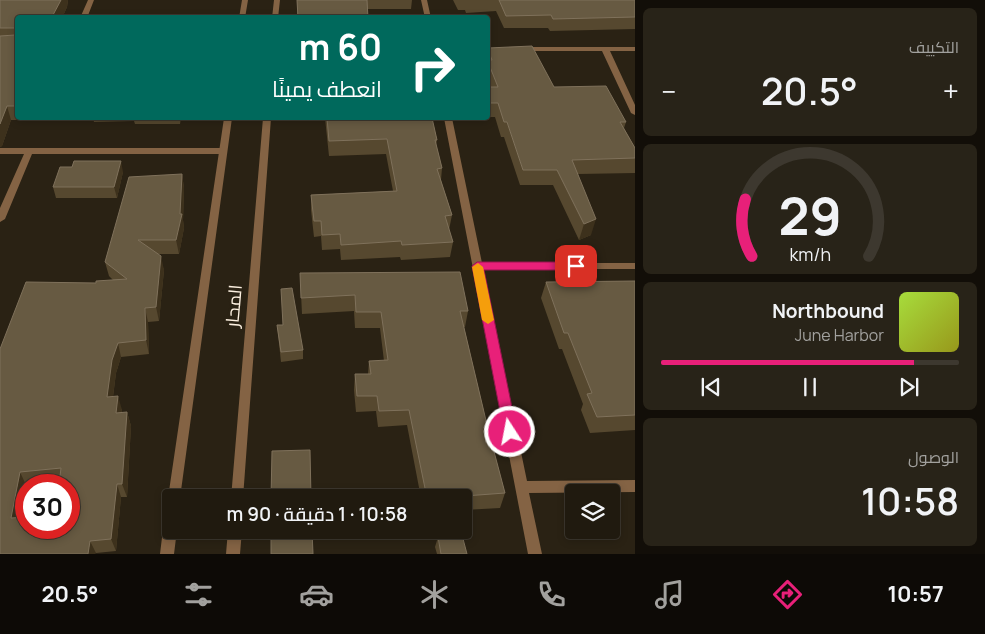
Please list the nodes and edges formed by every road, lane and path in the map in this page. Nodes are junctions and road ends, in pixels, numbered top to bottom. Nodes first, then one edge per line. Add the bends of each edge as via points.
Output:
1 (91, 0) edge
2 (245, 0) edge
3 (277, 0) edge
4 (424, 0) edge
5 (84, 15) edge
6 (242, 15) edge
7 (275, 15) edge
8 (427, 15) edge
9 (517, 49) edge
10 (605, 49) junction
11 (635, 49) edge
12 (635, 113) edge
13 (228, 120) edge
14 (267, 120) edge
15 (448, 120) edge
16 (0, 151) edge
17 (29, 151) junction
18 (223, 151) junction
19 (0, 219) edge
20 (477, 266) junction
21 (635, 266) edge
22 (635, 486) edge
23 (522, 487) junction
24 (175, 489) edge
25 (239, 489) edge
26 (169, 539) edge
27 (234, 539) edge
28 (167, 554) edge
29 (233, 554) edge
30 (535, 554) edge

1 - 5 street
2 - 6 street
3 - 7 street
4 - 8 street
9 - 10 street
10 - 11 street
10 - 12 street
13 - 18 street
14 - 25 street, المحار
15 - 20 street
16 - 17 street
17 - 18 street
17 - 19 street
18 - 24 street
20 - 21 street
20 - 23 street
22 - 23 street
23 - 30 street
26 - 28 street
27 - 29 street

